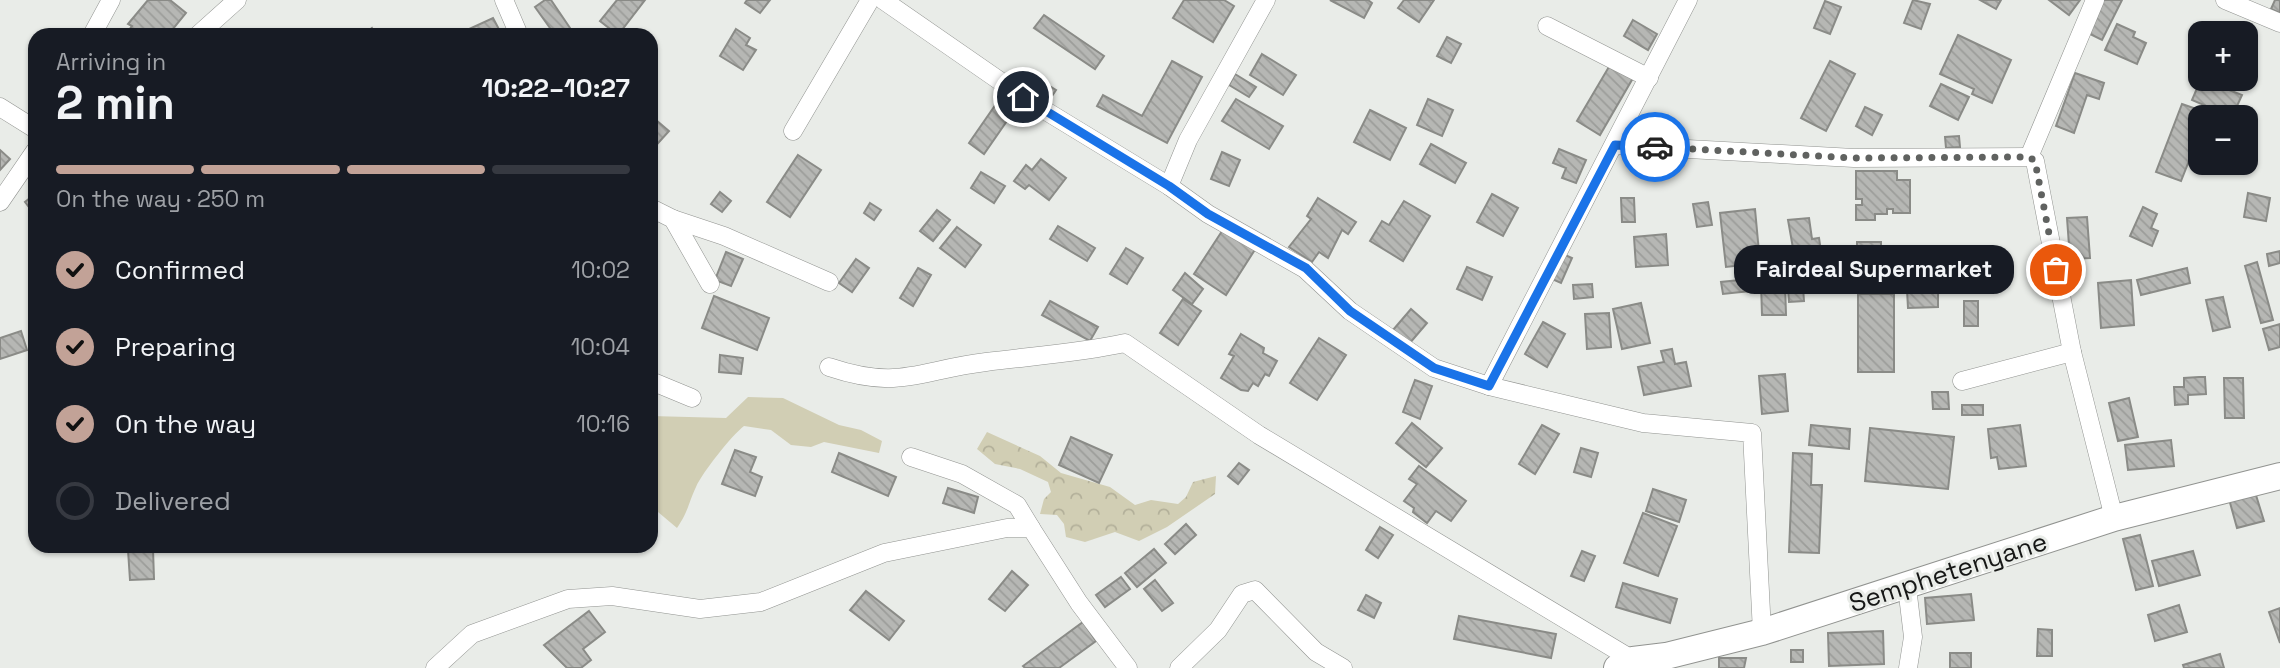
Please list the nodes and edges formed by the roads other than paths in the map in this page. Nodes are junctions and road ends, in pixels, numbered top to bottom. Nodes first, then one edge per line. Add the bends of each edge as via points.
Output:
1 (111, 0) edge
2 (237, 0) edge
3 (504, 0) edge
4 (870, 0) edge
5 (883, 0) edge
6 (1266, 0) edge
7 (1688, 0) edge
8 (2095, 0) edge
9 (2225, 0) edge
10 (2280, 23) edge
11 (1547, 26) dead end
12 (96, 28) edge
13 (206, 28) edge
14 (516, 28) edge
15 (1649, 78) junction
16 (0, 107) edge
17 (28, 125) edge
18 (793, 131) dead end
19 (1615, 145) junction
20 (2029, 157) junction
21 (28, 161) edge
22 (1169, 186) junction
23 (0, 202) edge
24 (658, 212) edge
25 (673, 219) junction
26 (829, 282) dead end
27 (710, 284) dead end
28 (2072, 352) junction
29 (828, 367) dead end
30 (1962, 381) dead end
31 (658, 384) edge
32 (1489, 386) junction
33 (692, 398) dead end
34 (911, 457) dead end
35 (2280, 476) edge
36 (2114, 518) junction
37 (1031, 528) junction
38 (1907, 587) junction
39 (1762, 632) junction
40 (1625, 664) edge
41 (435, 668) edge
42 (1128, 668) edge
43 (1179, 668) edge
44 (1343, 668) edge
45 (1909, 668) edge

1 - 12 street
2 - 13 street
3 - 14 street
4 - 18 street
5 - 22 street via 1023,97
6 - 22 street via 1188,141
7 - 15 street
8 - 20 street
9 - 10 street
11 - 15 street
15 - 19 street
16 - 17 street
19 - 20 street via 1854,158
19 - 32 street
20 - 28 street via 2035,161
21 - 23 street
22 - 32 street via 1208,214 1306,268 1350,311 1434,368
24 - 25 street
25 - 26 street
25 - 27 street
28 - 30 street
28 - 36 street
29 - 40 street via 862,378 894,380 983,362 1125,343 1259,435
31 - 33 street
32 - 39 street via 1643,423 1752,433
34 - 37 street via 962,474 1017,505
35 - 36 main road, Semphetenyane
36 - 38 main road, Semphetenyane
37 - 41 street via 1007,528 884,553 761,602 700,609 612,596 568,598 472,634
37 - 42 street
38 - 39 main road, Semphetenyane
38 - 45 street via 1913,637
39 - 40 main road, Semphetenyane
43 - 44 street via 1217,630 1242,594 1255,590 1316,652

